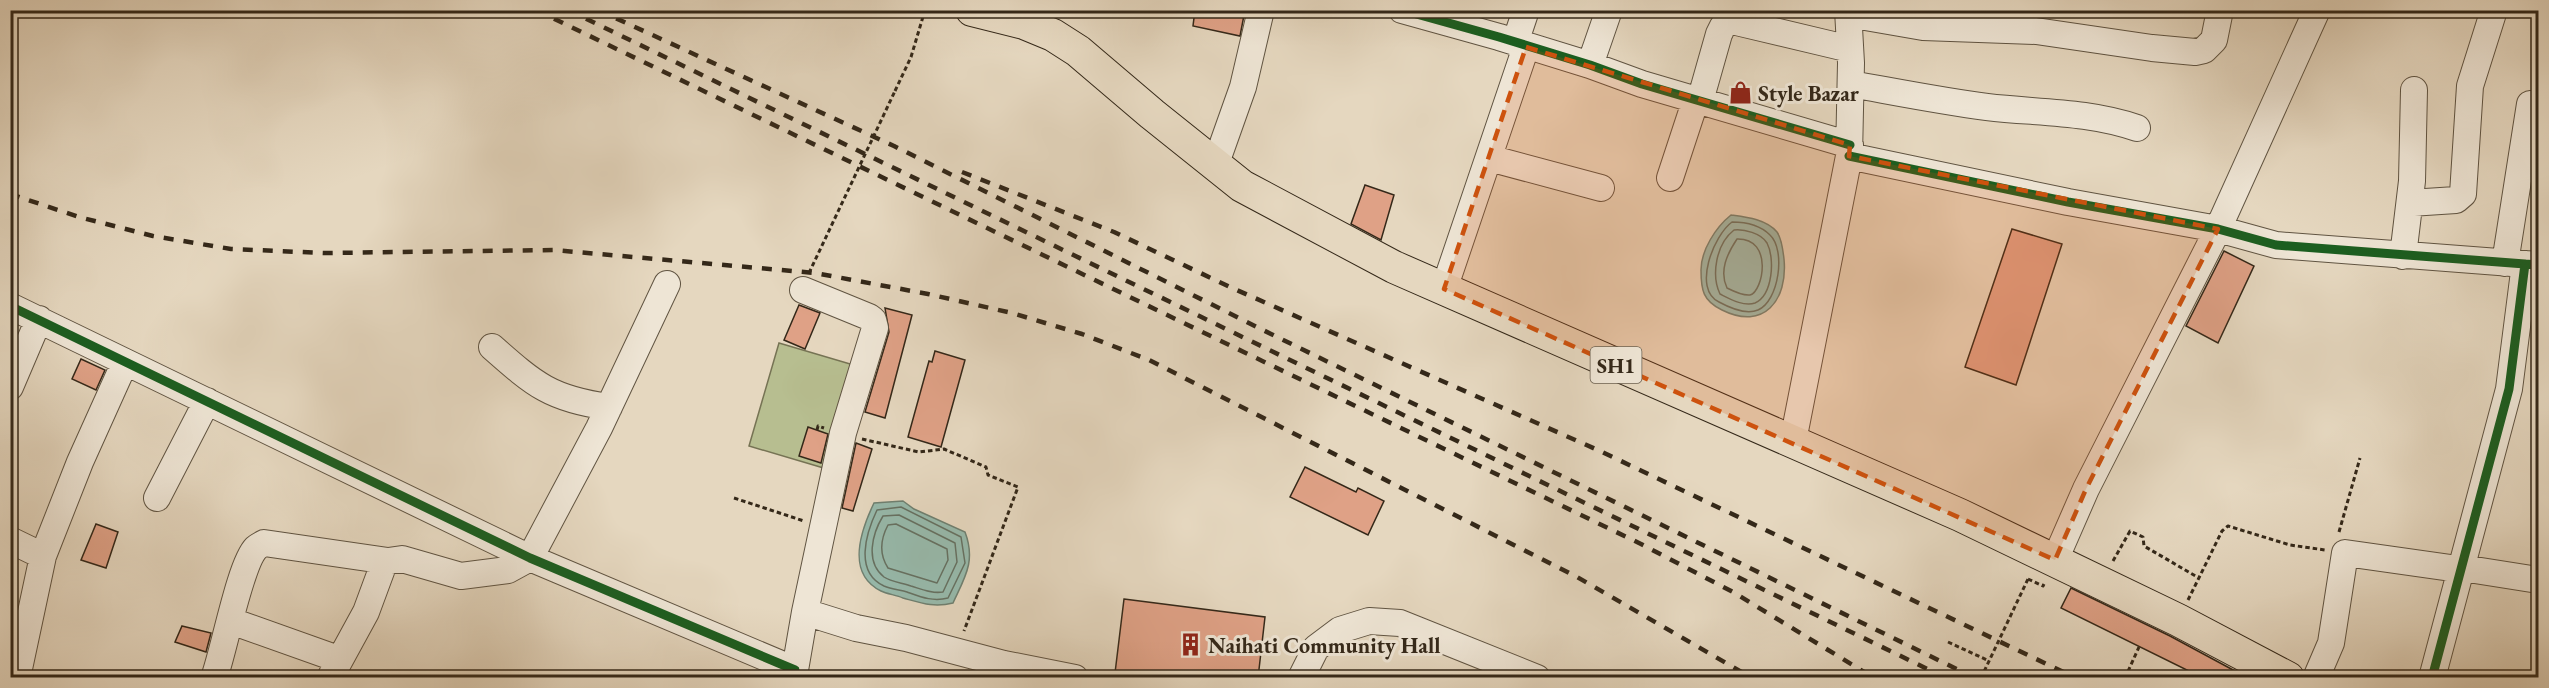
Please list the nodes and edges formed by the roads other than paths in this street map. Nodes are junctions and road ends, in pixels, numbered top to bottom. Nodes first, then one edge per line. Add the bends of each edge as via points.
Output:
1 (972, 10) edge
2 (1261, 10) edge
3 (1402, 10) edge
4 (1526, 10) edge
5 (1609, 10) edge
6 (2220, 10) edge
7 (2317, 10) edge
8 (2494, 10) edge
9 (1848, 12) edge
10 (1520, 45) junction
11 (1850, 49) junction
12 (1590, 65) junction
13 (1851, 84) junction
14 (2414, 90) dead end
15 (1698, 100) junction
16 (2530, 104) dead end
17 (2137, 128) dead end
18 (1849, 151) junction
19 (1489, 158) junction
20 (1215, 166) junction
21 (1670, 178) dead end
22 (1601, 188) dead end
23 (2410, 203) junction
24 (2218, 229) junction
25 (2403, 256) junction
26 (2523, 264) edge
27 (806, 281) road end
28 (667, 285) dead end
29 (1444, 289) junction
30 (10, 306) edge
31 (39, 320) junction
32 (492, 347) dead end
33 (124, 362) junction
34 (10, 387) edge
35 (207, 401) junction
36 (609, 407) junction
37 (1793, 441) junction
38 (157, 498) dead end
39 (10, 540) edge
40 (43, 555) junction
41 (530, 558) junction
42 (388, 561) junction
43 (2462, 568) junction
44 (2049, 573) junction
45 (2538, 580) edge
46 (805, 612) junction
47 (231, 621) junction
48 (334, 668) edge
49 (1027, 673) edge
50 (794, 674) edge
51 (17, 678) edge
52 (214, 678) edge
53 (1075, 678) edge
54 (1301, 678) edge
55 (1537, 678) edge
56 (2288, 678) edge
57 (2316, 678) edge
58 (2432, 678) edge

1 - 20 main road, SH1 via 1024,23 1078,51
2 - 20 street via 1243,87
3 - 10 street
4 - 10 street
5 - 12 street
6 - 9 street via 2214,40 2204,50 2195,52 2036,31 1923,27
7 - 24 street
8 - 23 street via 2470,86 2463,194 2456,200
9 - 11 street
10 - 12 street
10 - 19 street
11 - 13 street
11 - 15 street via 1732,21 1719,34
12 - 15 street
13 - 17 street via 1989,107 2078,114
13 - 18 street
14 - 23 street
15 - 18 street
15 - 21 street
16 - 26 street
18 - 24 street via 2068,202
18 - 37 street
19 - 22 street
19 - 29 street
20 - 29 main road, SH1 via 1242,186 1324,232
23 - 25 street
24 - 25 street via 2276,245
24 - 44 street via 2086,489
25 - 26 street
26 - 43 street via 2509,389
27 - 46 street via 869,317 875,328 843,433
28 - 36 street
29 - 37 main road, SH1
30 - 31 street
31 - 33 street
31 - 34 street
32 - 36 street via 530,381 552,393 575,402
33 - 35 street
33 - 40 street
35 - 38 street
35 - 41 street
36 - 41 street
37 - 44 main road, SH1 via 1960,514
39 - 40 street
40 - 51 street
41 - 42 street via 508,570 461,576 402,559
41 - 50 street
42 - 47 street via 264,543 250,557
42 - 48 street via 352,640
43 - 45 street
43 - 57 street via 2340,552 2331,643
43 - 58 street
44 - 56 main road, SH1 via 2100,584
46 - 49 street
46 - 50 street
47 - 48 street
47 - 52 street
49 - 53 street
54 - 55 street via 1316,648 1340,630 1369,621 1400,623

